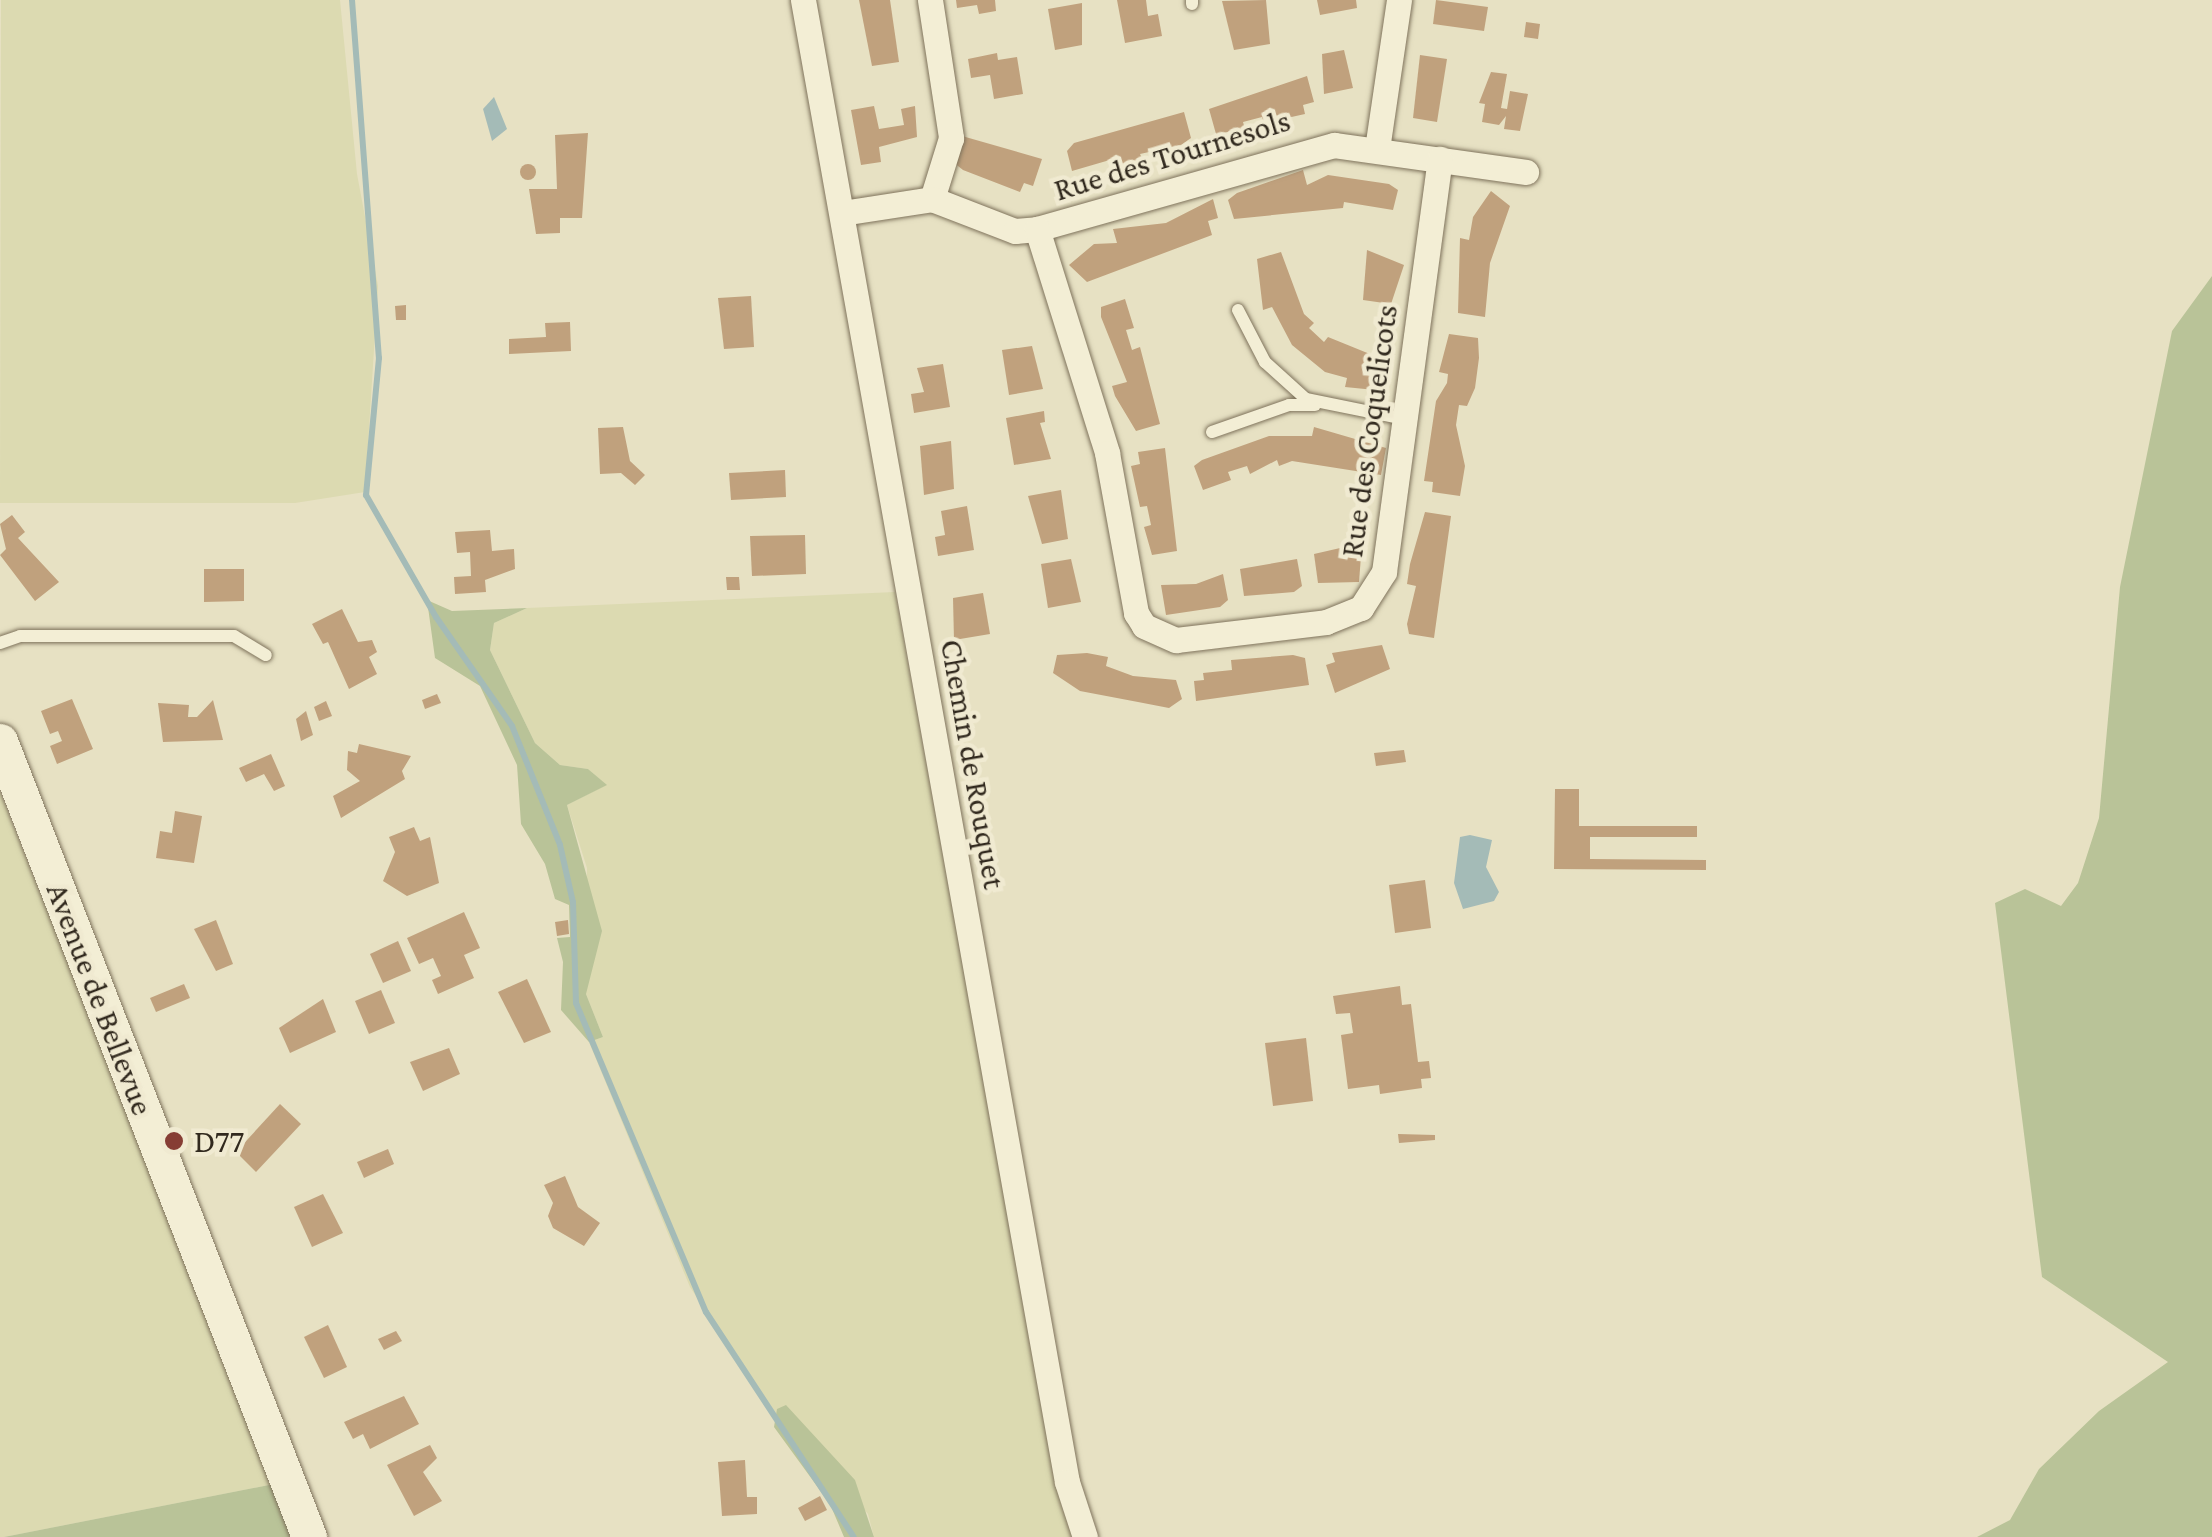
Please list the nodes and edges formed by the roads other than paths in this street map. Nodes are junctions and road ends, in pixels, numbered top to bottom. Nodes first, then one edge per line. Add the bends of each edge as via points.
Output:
1 (804, 0) edge
2 (930, 0) edge
3 (1398, 0) edge
4 (1377, 149) junction
5 (1440, 160) junction
6 (1526, 172) dead end
7 (932, 200) junction
8 (842, 213) junction
9 (1037, 230) junction
10 (1238, 310) dead end
11 (1333, 408) junction
12 (1404, 419) junction
13 (1212, 432) dead end
14 (0, 643) edge
15 (266, 655) dead end
16 (0, 741) edge
17 (309, 1537) edge
18 (1085, 1537) edge

1 - 8 street, Chemin de Rouquet
2 - 7 street via 952,138
3 - 4 street
4 - 5 street, Rue des Tournesols
4 - 9 street, Rue des Tournesols via 1313,146
5 - 6 street, Rue des Tournesols
5 - 12 street, Rue des Coquelicots
7 - 8 street, Rue des Tournesols
7 - 9 street, Rue des Tournesols via 1015,231
8 - 18 street, Chemin de Rouquet via 1067,1482
9 - 12 street, Rue des Coquelicots via 1107,453 1136,613 1158,638 1326,622 1360,608 1384,572
10 - 11 lane via 1265,362 1287,385
11 - 12 lane
11 - 13 lane via 1289,404
14 - 15 lane via 20,636 234,636
16 - 17 street, Avenue de Bellevue

